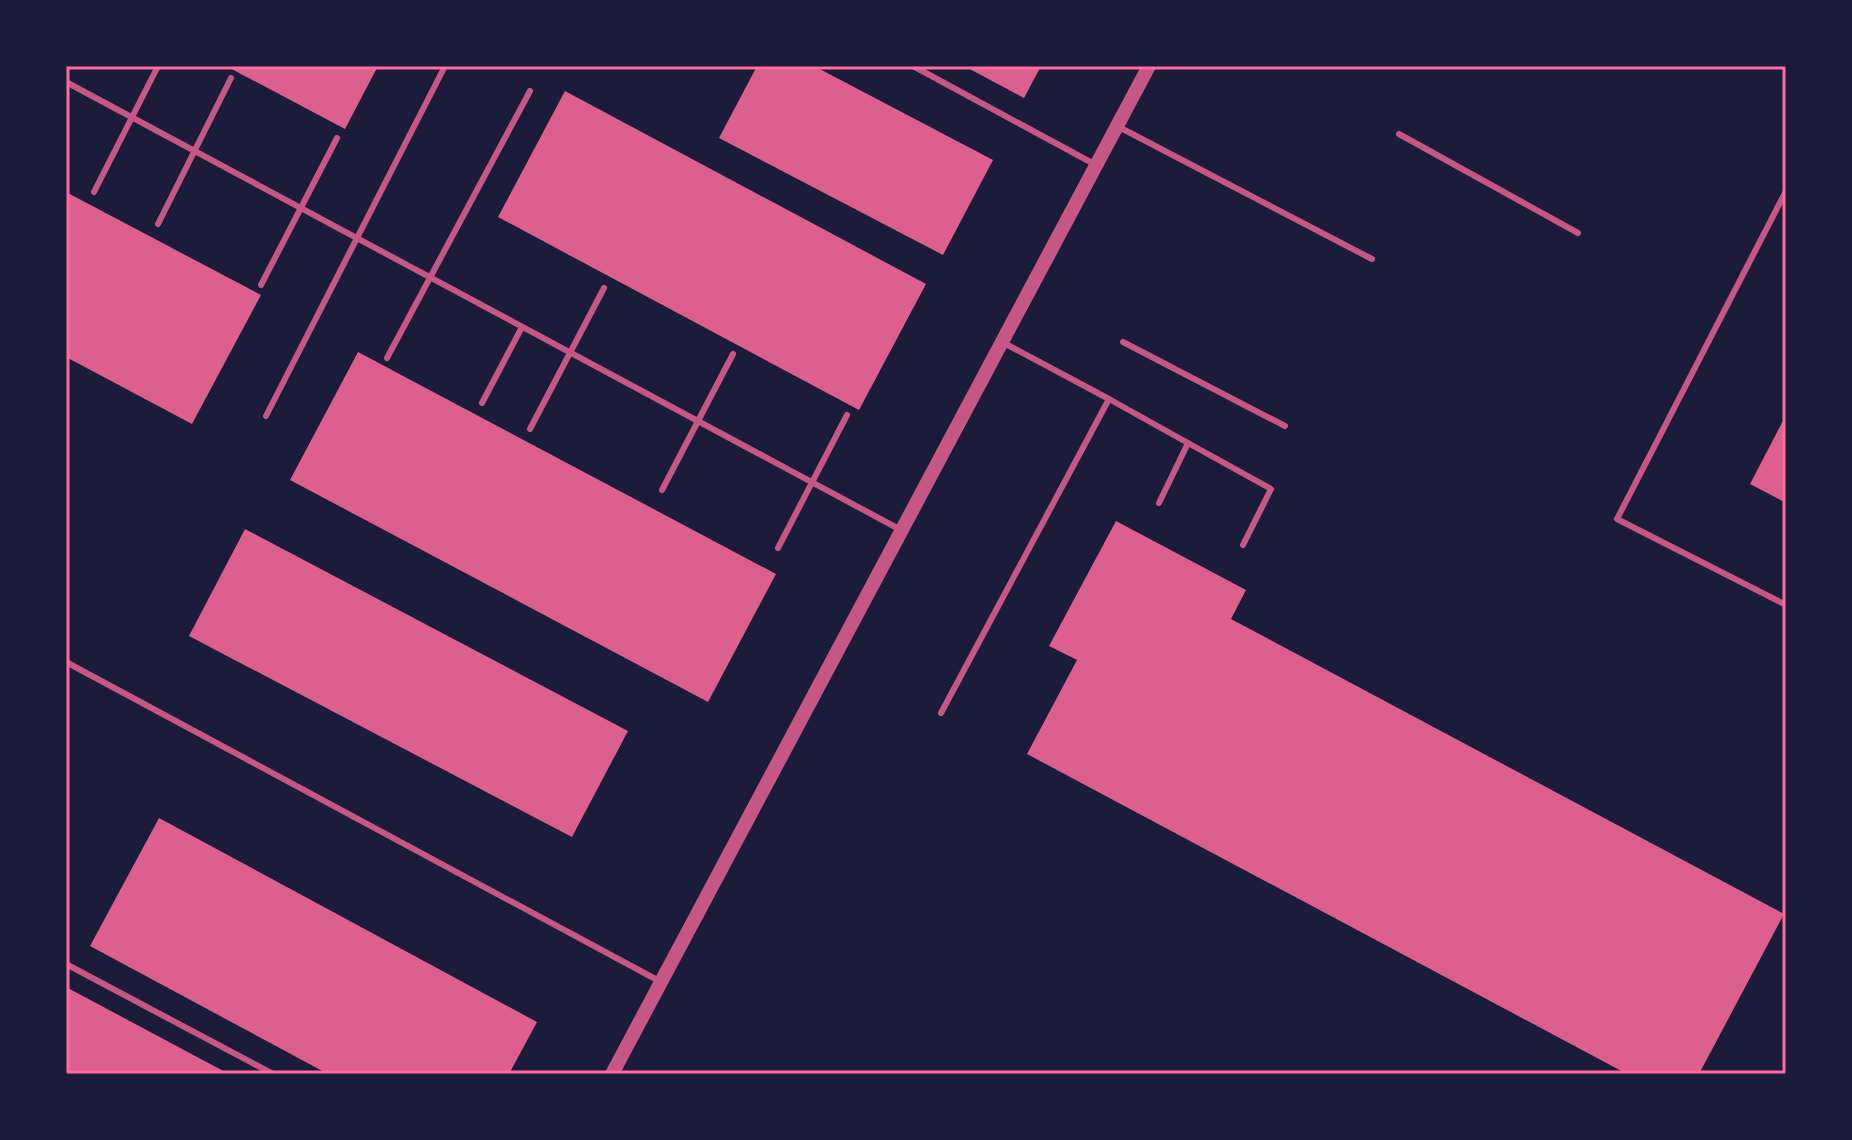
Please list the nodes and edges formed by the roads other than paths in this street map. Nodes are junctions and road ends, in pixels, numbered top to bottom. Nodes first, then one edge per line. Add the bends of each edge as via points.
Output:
1 (158, 66) edge
2 (445, 66) edge
3 (913, 66) edge
4 (1149, 66) edge
5 (231, 78) dead end
6 (66, 82) edge
7 (530, 91) dead end
8 (131, 116) junction
9 (1117, 126) junction
10 (1399, 134) dead end
11 (337, 138) dead end
12 (193, 150) junction
13 (1096, 165) junction
14 (1786, 191) edge
15 (94, 192) dead end
16 (302, 208) junction
17 (158, 224) dead end
18 (1578, 233) dead end
19 (358, 238) junction
20 (1372, 259) dead end
21 (430, 277) junction
22 (261, 285) dead end
23 (604, 288) dead end
24 (522, 327) junction
25 (1002, 342) junction
26 (1123, 342) dead end
27 (570, 352) junction
28 (733, 354) dead end
29 (387, 358) dead end
30 (1109, 399) junction
31 (482, 403) dead end
32 (847, 415) dead end
33 (266, 416) dead end
34 (698, 421) junction
35 (1285, 426) dead end
36 (530, 429) dead end
37 (1188, 443) junction
38 (812, 482) junction
39 (662, 490) dead end
40 (1159, 503) dead end
41 (901, 530) junction
42 (1243, 545) dead end
43 (778, 548) dead end
44 (1786, 605) edge
45 (66, 662) edge
46 (941, 713) dead end
47 (66, 964) edge
48 (661, 982) junction
49 (273, 1074) edge
50 (612, 1074) edge

1 - 8 lane
2 - 19 lane
3 - 13 lane
4 - 9 street
5 - 12 lane
6 - 8 lane
7 - 21 lane
8 - 12 lane
8 - 15 lane
9 - 13 street
9 - 20 lane
10 - 18 lane
11 - 16 lane
12 - 16 lane
12 - 17 lane
13 - 25 street
14 - 44 lane via 1617,519
16 - 19 lane
16 - 22 lane
19 - 21 lane
19 - 33 lane
21 - 24 lane
21 - 29 lane
23 - 27 lane
24 - 27 lane
24 - 31 lane
25 - 30 lane
25 - 41 street
26 - 35 lane
27 - 34 lane
27 - 36 lane
28 - 34 lane
30 - 37 lane
30 - 46 lane
32 - 38 lane
34 - 38 lane
34 - 39 lane
37 - 40 lane
37 - 42 lane via 1271,489
38 - 41 lane
38 - 43 lane
41 - 48 street
45 - 48 lane
47 - 49 lane
48 - 50 street

